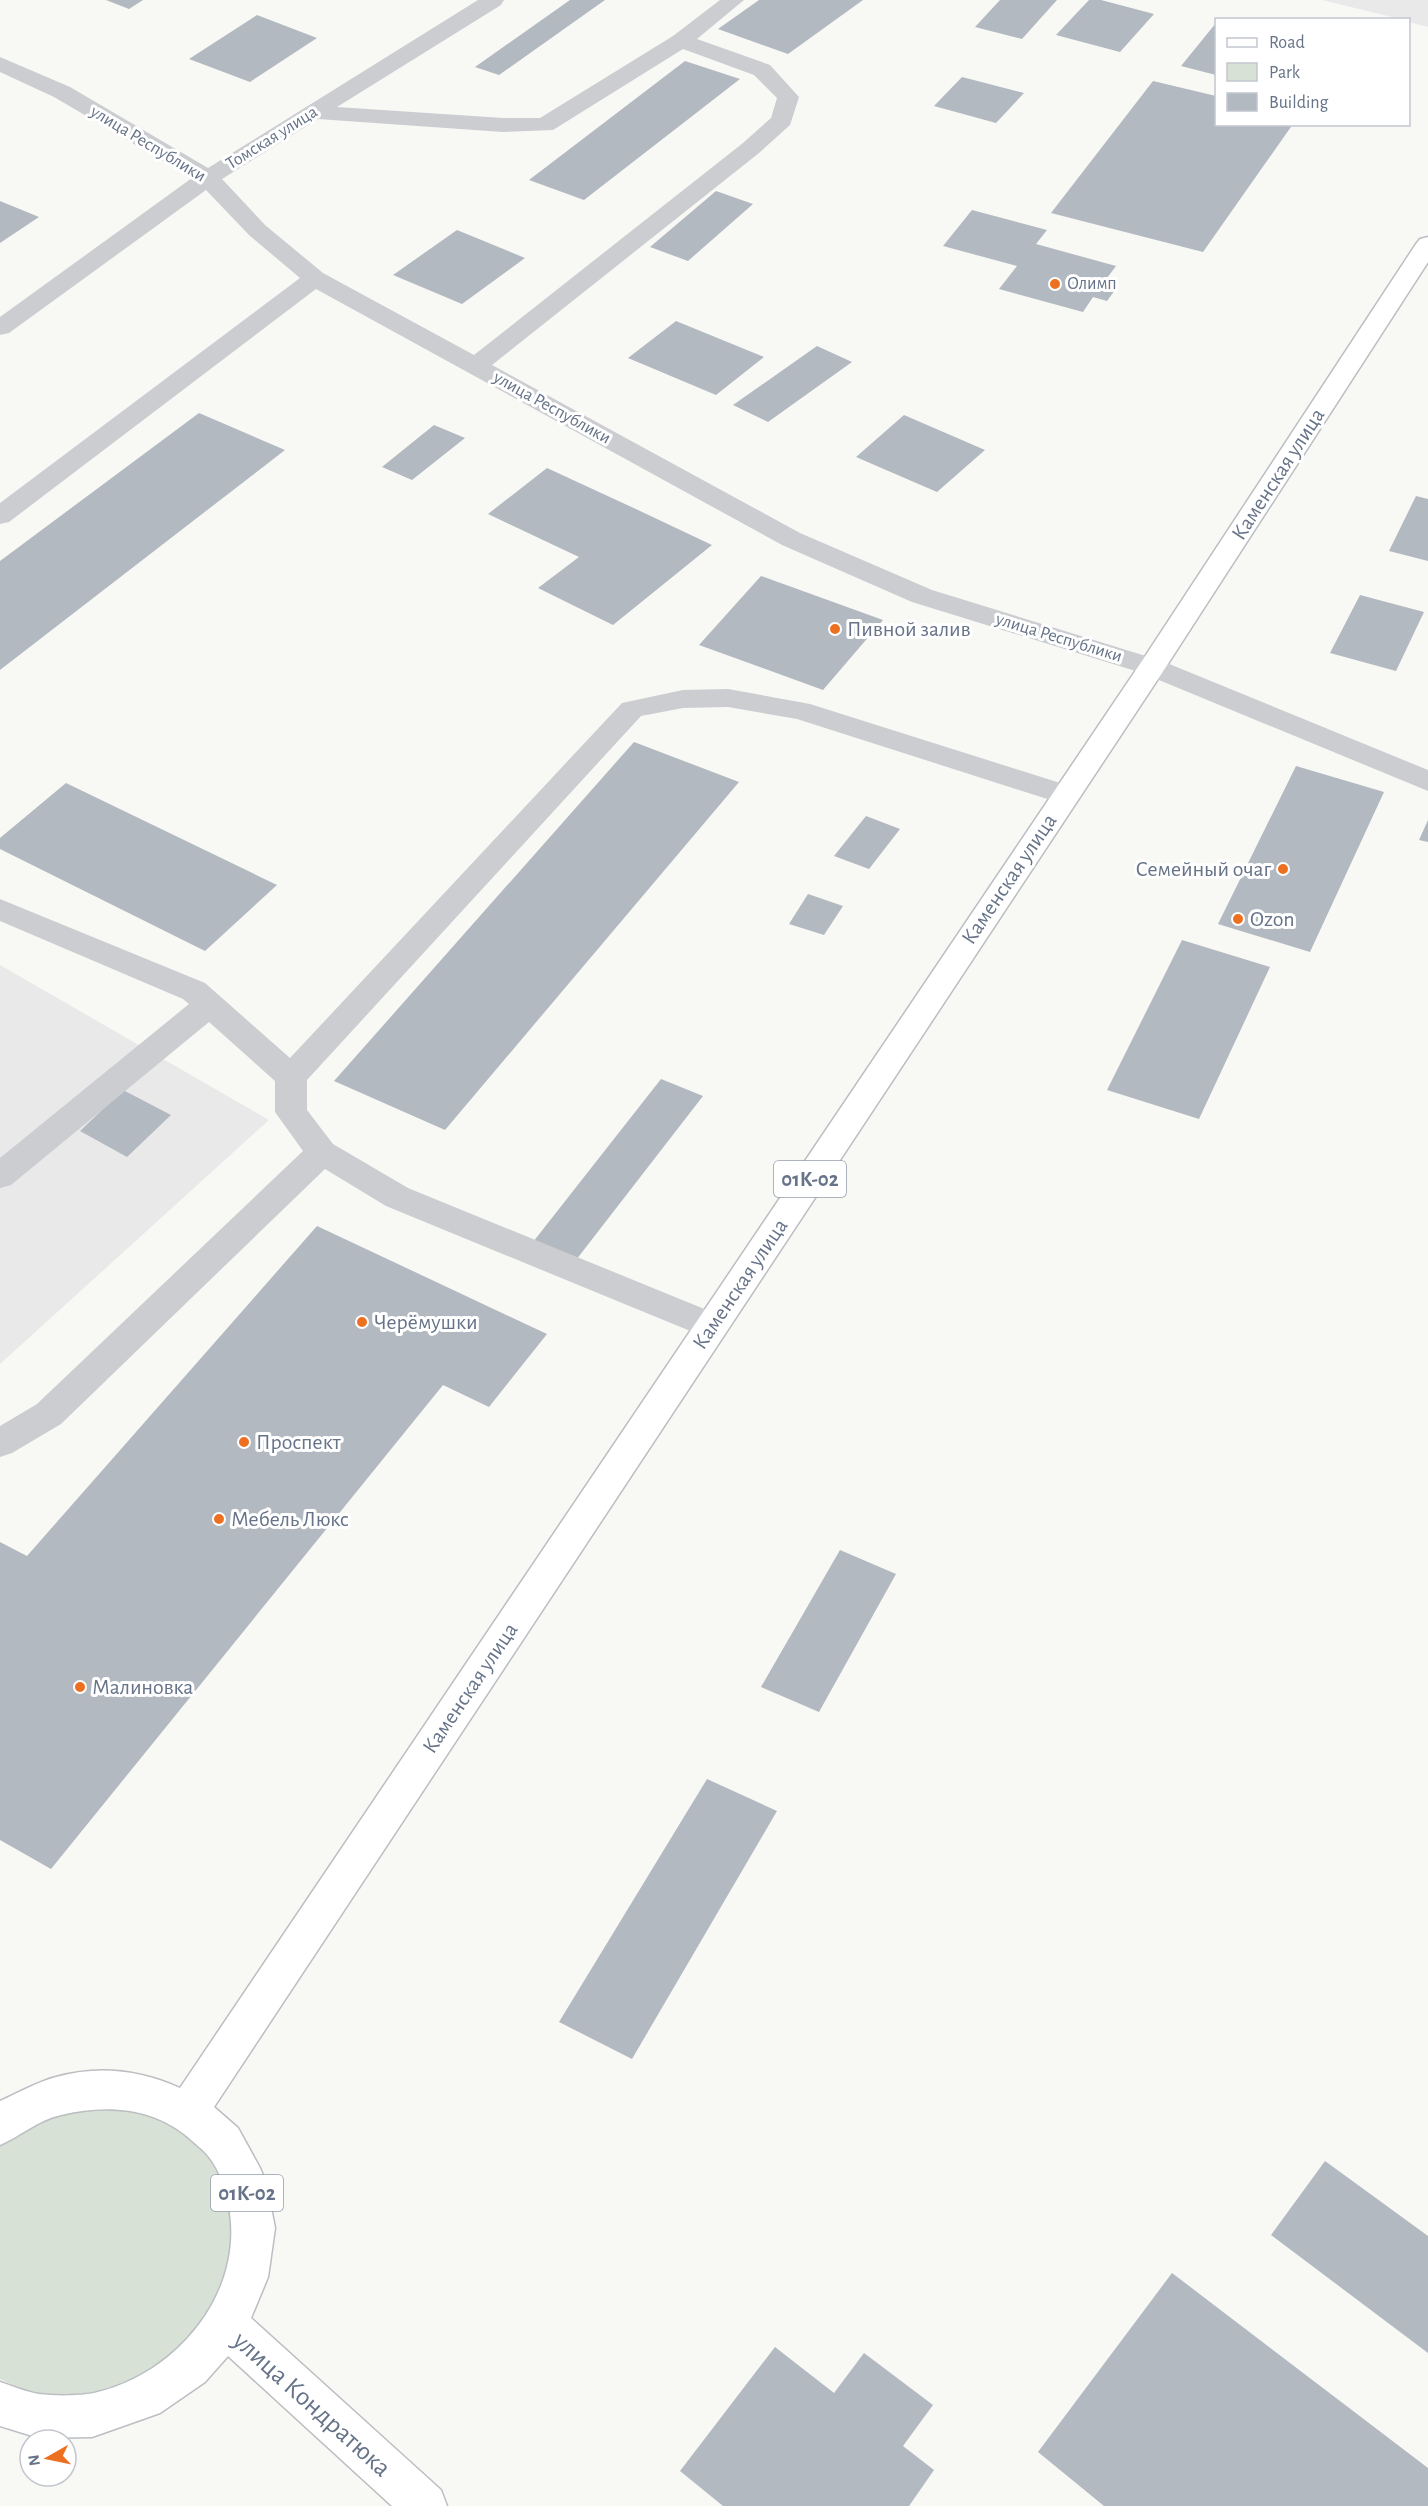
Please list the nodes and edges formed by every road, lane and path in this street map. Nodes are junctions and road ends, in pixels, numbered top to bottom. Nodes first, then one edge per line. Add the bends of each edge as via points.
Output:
1 (493, 0) edge
2 (733, 0) edge
3 (681, 41) junction
4 (0, 64) edge
5 (313, 112) junction
6 (208, 178) junction
7 (1428, 244) edge
8 (315, 278) junction
9 (0, 328) edge
10 (476, 366) junction
11 (0, 516) edge
12 (1152, 666) junction
13 (1428, 781) edge
14 (1066, 795) junction
15 (0, 909) edge
16 (210, 1004) junction
17 (291, 1077) junction
18 (322, 1152) junction
19 (0, 1176) edge
20 (712, 1326) junction
21 (0, 1443) edge
22 (188, 2111) junction
23 (0, 2125) edge
24 (226, 2325) junction
25 (0, 2404) edge
26 (424, 2506) edge

1 - 5 street, Томская улица
2 - 3 street
3 - 5 street via 545,125
3 - 10 street via 762,70 788,97 782,120
4 - 6 street, улица Республики via 62,92
5 - 6 street, Томская улица
6 - 8 street, улица Республики via 256,230
6 - 9 street, Томская улица
7 - 12 main road, Каменская улица / 01К-02
8 - 10 street, улица Республики
8 - 11 street
10 - 12 street, улица Республики via 791,539 922,596
12 - 13 street, улица Республики
12 - 14 main road, Каменская улица / 01К-02
14 - 17 street via 800,710 728,698 683,699 632,709
14 - 20 main road, Каменская улица / 01К-02
15 - 16 street via 194,991
16 - 17 street
16 - 19 street
17 - 18 street via 291,1112
18 - 20 street via 397,1197
18 - 21 street via 49,1414
20 - 22 main road, Каменская улица / 01К-02
22 - 23 main road, 01К-02 via 149,2094 104,2089 57,2096 13,2115
22 - 24 main road, 01К-02 via 223,2142 245,2182 254,2229 247,2277
24 - 25 main road, 01К-02 via 190,2367 145,2398 92,2415 39,2416
24 - 26 main road, улица Кондратюка

